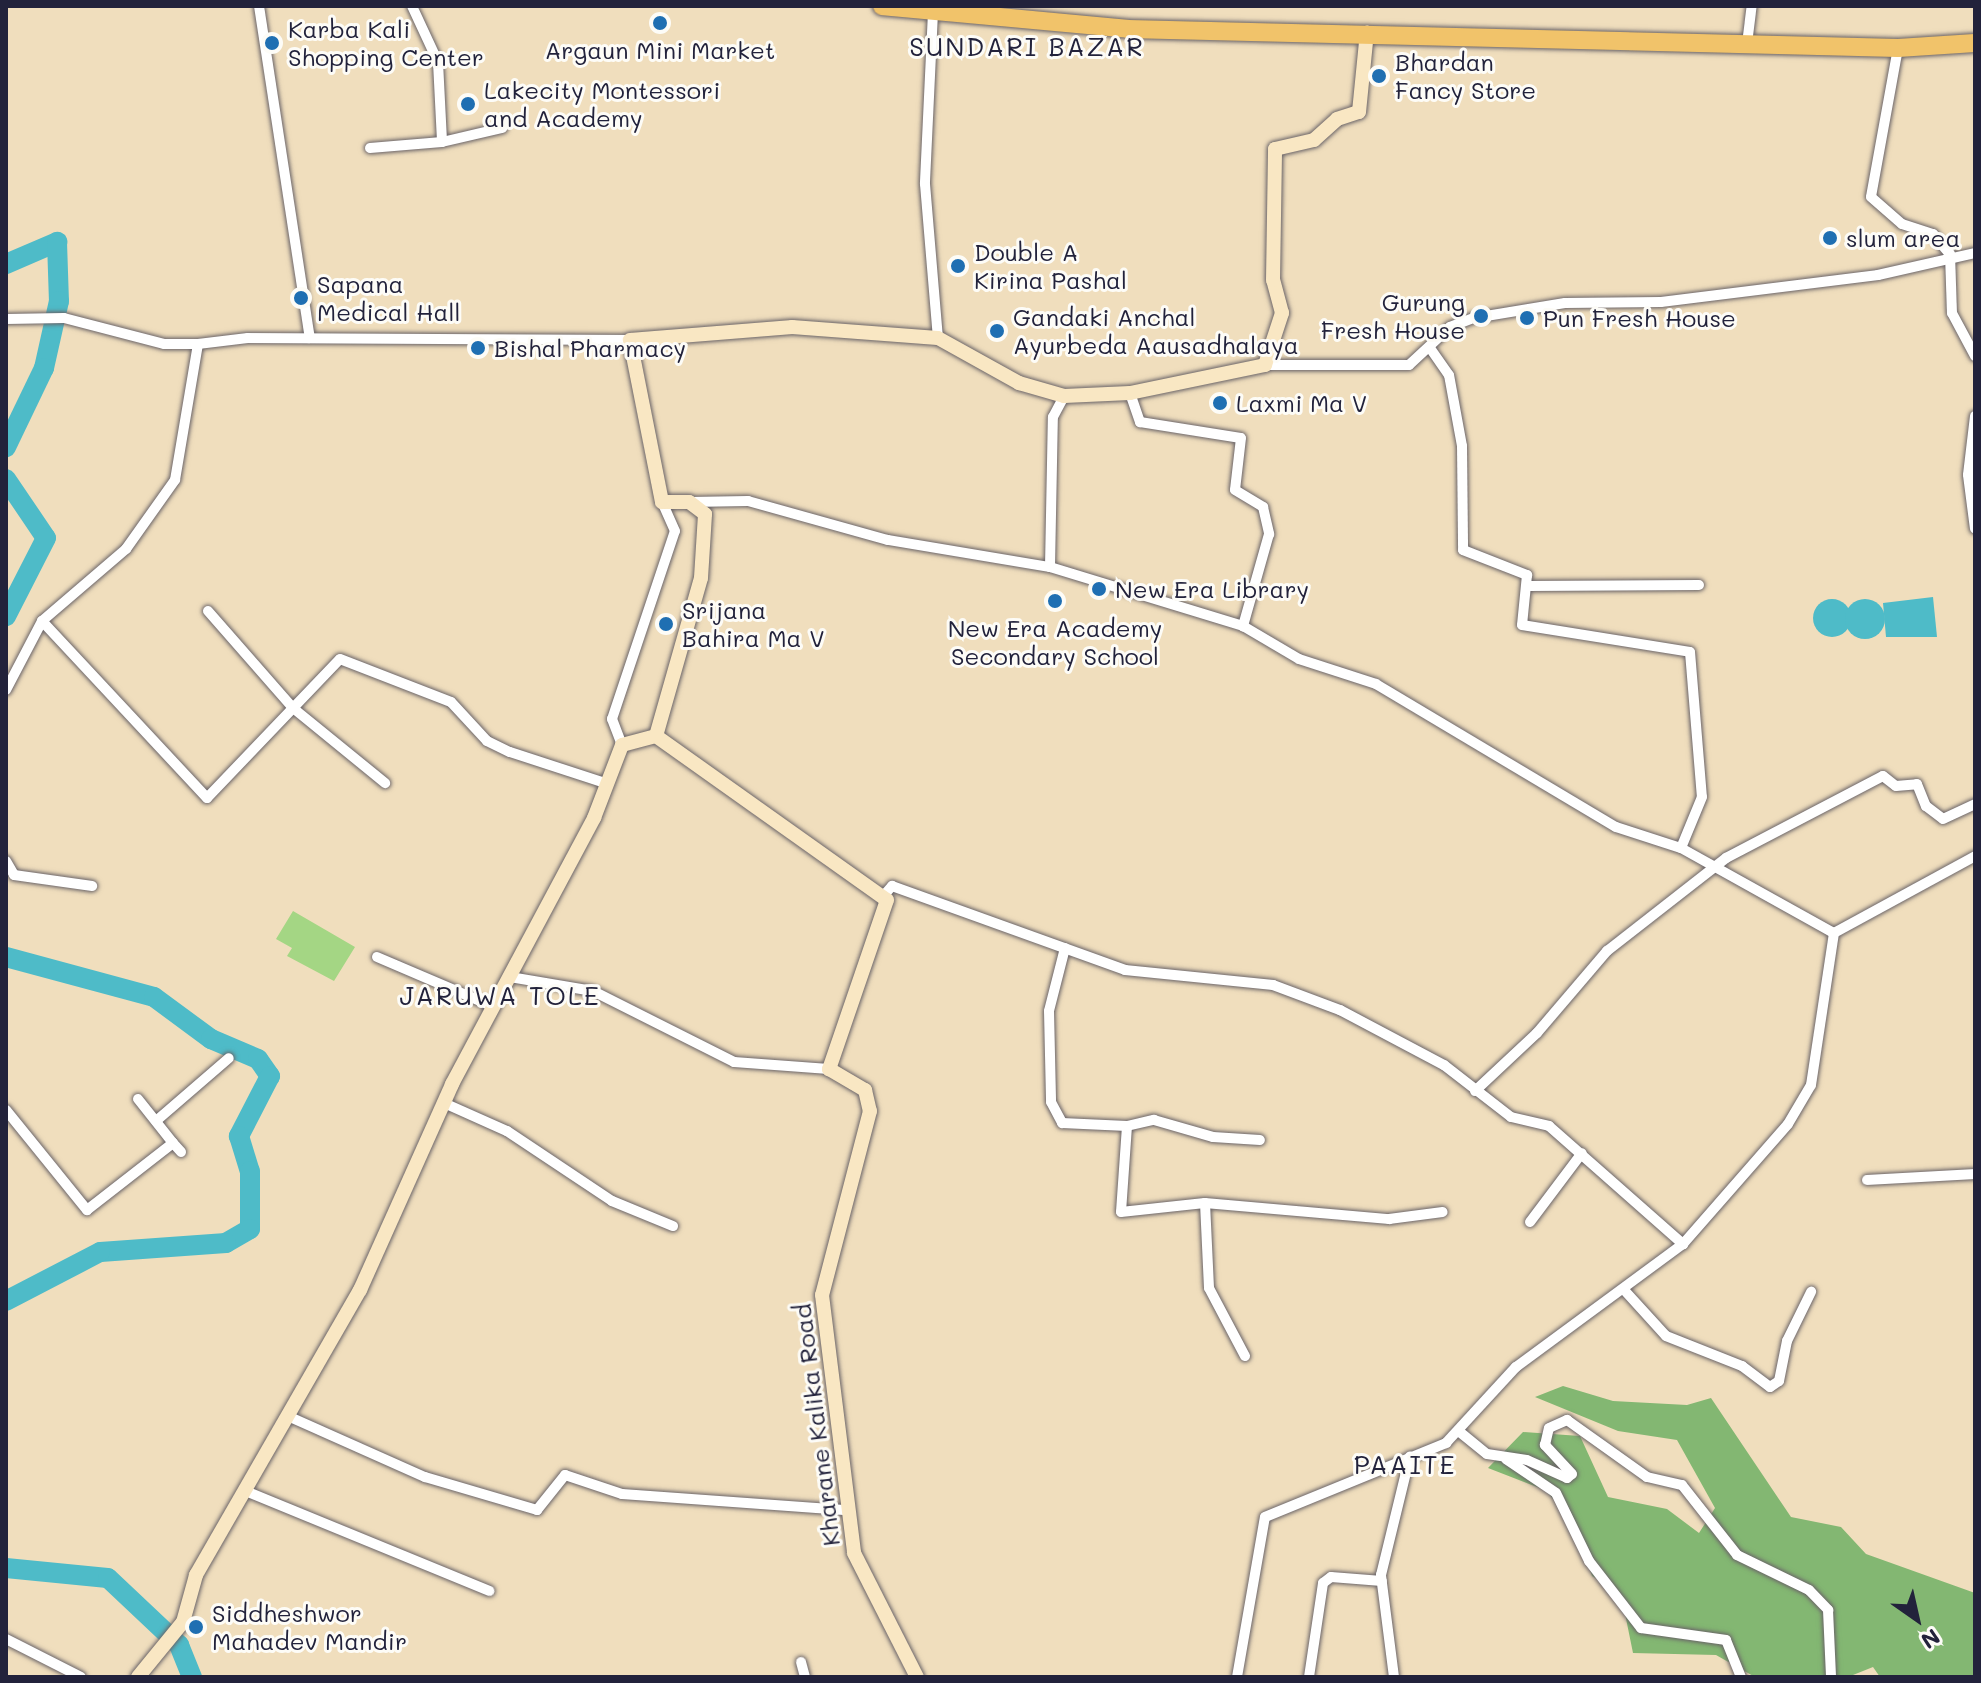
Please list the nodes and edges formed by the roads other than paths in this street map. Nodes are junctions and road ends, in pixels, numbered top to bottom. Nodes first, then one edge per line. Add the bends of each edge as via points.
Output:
1 (259, 6) edge
2 (412, 6) edge
3 (882, 6) edge
4 (1752, 6) edge
5 (933, 12) junction
6 (1367, 32) junction
7 (1975, 43) edge
8 (1747, 44) junction
9 (1898, 48) junction
10 (502, 128) dead end
11 (442, 142) junction
12 (370, 148) dead end
13 (1975, 253) edge
14 (1950, 254) junction
15 (6, 319) edge
16 (310, 338) junction
17 (938, 338) junction
18 (630, 340) junction
19 (198, 344) junction
20 (1430, 348) junction
21 (1975, 356) edge
22 (1265, 365) junction
23 (1130, 393) junction
24 (1064, 396) junction
25 (1975, 416) edge
26 (662, 502) junction
27 (689, 502) junction
28 (1975, 529) edge
29 (1050, 567) junction
30 (1699, 585) dead end
31 (1528, 586) junction
32 (208, 611) dead end
33 (42, 621) junction
34 (1243, 626) junction
35 (6, 690) edge
36 (293, 708) junction
37 (656, 736) junction
38 (622, 745) junction
39 (385, 783) dead end
40 (605, 783) junction
41 (1975, 804) edge
42 (1681, 848) junction
43 (1975, 856) edge
44 (6, 861) edge
45 (1716, 867) junction
46 (92, 886) dead end
47 (885, 894) junction
48 (1834, 933) junction
49 (1065, 948) junction
50 (377, 957) dead end
51 (510, 977) junction
52 (494, 1007) junction
53 (229, 1058) dead end
54 (829, 1069) junction
55 (1475, 1091) junction
56 (138, 1099) dead end
57 (444, 1103) junction
58 (6, 1110) edge
59 (156, 1121) junction
60 (1127, 1126) junction
61 (1260, 1140) dead end
62 (173, 1143) junction
63 (181, 1152) dead end
64 (1582, 1153) junction
65 (1975, 1174) edge
66 (1867, 1180) dead end
67 (1205, 1203) junction
68 (1443, 1212) dead end
69 (1530, 1222) dead end
70 (673, 1226) dead end
71 (1683, 1244) junction
72 (1626, 1292) junction
73 (1811, 1292) dead end
74 (1245, 1356) dead end
75 (290, 1417) junction
76 (1461, 1433) junction
77 (1410, 1456) junction
78 (1504, 1458) junction
79 (248, 1492) junction
80 (847, 1510) junction
81 (1382, 1581) junction
82 (489, 1591) dead end
83 (6, 1639) edge
84 (801, 1662) dead end
85 (81, 1677) edge
86 (138, 1677) edge
87 (805, 1677) edge
88 (917, 1677) edge
89 (1237, 1677) edge
90 (1309, 1677) edge
91 (1394, 1677) edge
92 (1741, 1677) edge
93 (1831, 1677) edge

1 - 16 street
2 - 11 street via 438,62
3 - 5 highway
4 - 8 street
5 - 6 highway via 1128,29
5 - 17 street via 925,184
6 - 8 highway
6 - 22 main road via 1359,112 1337,119 1314,140 1275,149 1273,280 1282,313
7 - 9 highway
8 - 9 highway
9 - 14 street via 1871,197 1902,224 1933,234
10 - 11 street
11 - 12 street
13 - 14 street
14 - 20 street via 1878,275 1661,302 1565,303 1474,318 1450,327
14 - 21 street via 1952,313
15 - 19 street via 64,318 164,344
16 - 18 street
16 - 19 street
17 - 18 main road via 792,327
17 - 24 main road via 1019,383
18 - 26 main road
19 - 33 street via 175,480 126,549
20 - 22 street via 1409,365 1370,370
20 - 31 street via 1449,375 1462,446 1463,550 1521,568
22 - 23 main road
23 - 24 main road
23 - 34 street via 1140,422 1241,438 1235,490 1263,507 1269,534
24 - 29 street via 1053,417
25 - 28 street via 1968,475
26 - 27 main road
26 - 38 street via 675,531 612,719
27 - 29 street via 748,501 888,540
27 - 37 main road via 705,514 701,578
29 - 34 street
30 - 31 street
31 - 42 street via 1522,625 1534,631 1576,630 1636,649 1690,652 1702,797
32 - 36 street
33 - 35 street
33 - 36 street via 207,798
34 - 42 street via 1299,659 1376,684 1616,827
36 - 39 street
36 - 40 street via 340,659 451,702 487,741 510,752
37 - 38 main road
37 - 47 main road via 830,864
38 - 40 main road
40 - 51 main road
41 - 45 street via 1943,819 1926,806 1917,784 1870,779
42 - 45 street
43 - 48 street
44 - 46 street via 14,875
45 - 48 street
45 - 55 street via 1607,951 1537,1033
47 - 49 street via 892,886
47 - 54 main road
48 - 71 street via 1811,1085 1779,1136
49 - 55 street via 1125,970 1273,985 1401,1041
49 - 60 street via 1049,1011 1051,1102 1062,1123
50 - 52 street
51 - 52 main road
51 - 54 street via 593,991 734,1062
52 - 57 main road
53 - 59 street
54 - 80 main road, Kharane Kalika Road via 865,1090 870,1111 822,1295
55 - 64 street via 1511,1117 1549,1126
56 - 59 street
57 - 70 street via 507,1131 612,1201
57 - 75 main road via 401,1209
58 - 62 street via 87,1210
59 - 62 street
60 - 61 street via 1154,1120 1213,1137
60 - 67 street via 1121,1212
62 - 63 street
64 - 69 street
64 - 71 street
65 - 66 street
67 - 68 street via 1389,1219
67 - 74 street via 1209,1288
71 - 72 street
72 - 73 street via 1666,1336 1742,1366 1770,1387 1779,1381 1787,1341
72 - 76 street via 1516,1367
75 - 79 main road
75 - 80 street via 425,1477 537,1510 565,1475 622,1494
76 - 77 street
76 - 78 street
77 - 81 street
77 - 89 street via 1265,1517
78 - 92 street via 1556,1493 1589,1561 1641,1628 1726,1640
78 - 93 street via 1567,1478 1572,1474 1545,1445 1549,1428 1567,1420 1647,1477 1682,1485 1737,1555 1809,1590 1828,1610
79 - 82 street
79 - 86 main road via 196,1575 183,1622 160,1642
80 - 88 main road, Kharane Kalika Road via 860,1570
81 - 90 street via 1331,1577 1323,1583
81 - 91 street
83 - 85 street
84 - 87 street

